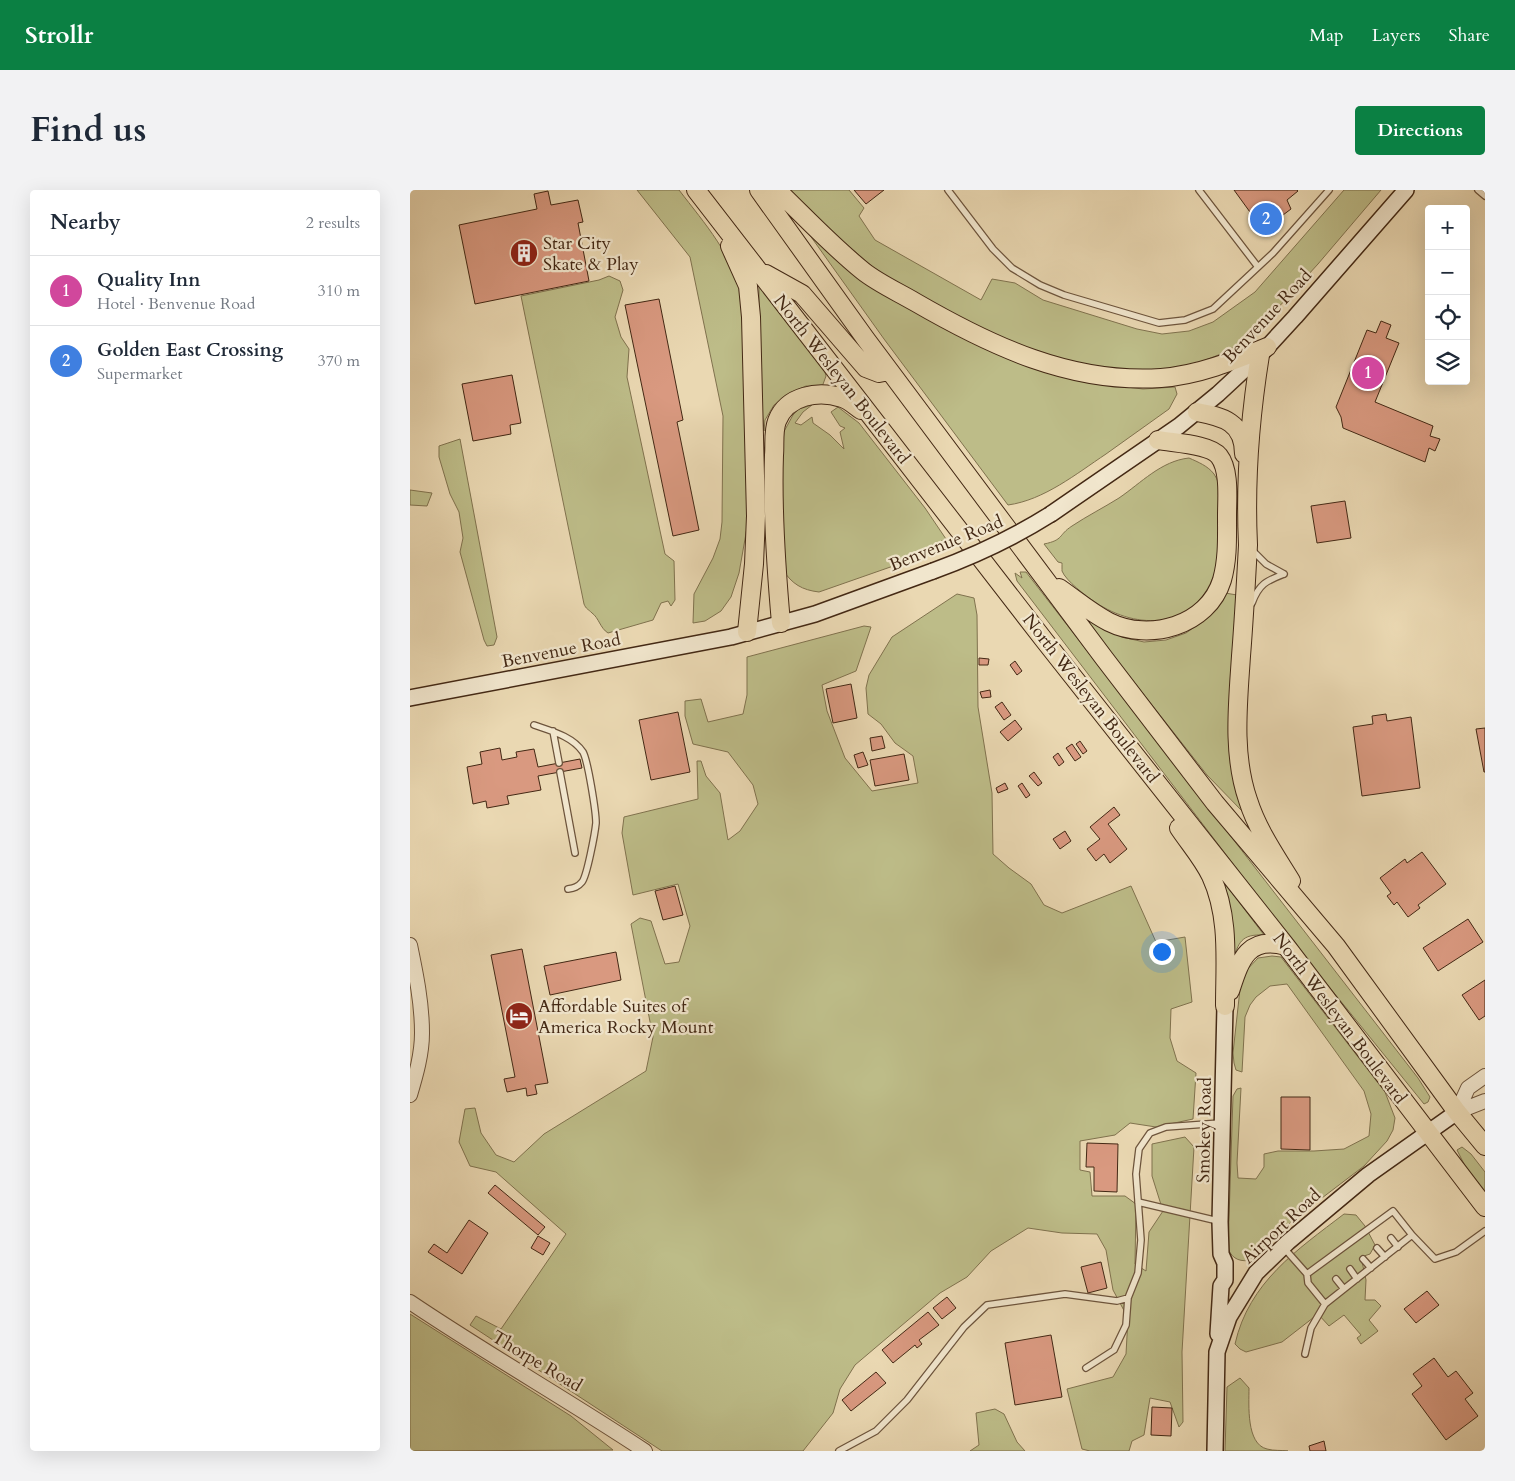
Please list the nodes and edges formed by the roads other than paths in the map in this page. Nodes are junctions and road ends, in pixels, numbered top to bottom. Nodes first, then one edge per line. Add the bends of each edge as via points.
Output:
1 (692, 190) edge
2 (696, 190) edge
3 (759, 190) edge
4 (777, 190) edge
5 (948, 190) edge
6 (1199, 190) edge
7 (1329, 190) edge
8 (1406, 190) edge
9 (1478, 190) edge
10 (1485, 196) edge
11 (1258, 267) junction
12 (758, 270) junction
13 (1263, 351) junction
14 (889, 371) junction
15 (1197, 412) junction
16 (1158, 440) junction
17 (896, 449) junction
18 (1247, 524) junction
19 (1248, 545) junction
20 (1044, 577) junction
21 (781, 623) junction
22 (747, 632) junction
23 (1242, 634) junction
24 (410, 698) edge
25 (534, 725) dead end
26 (553, 730) junction
27 (1127, 744) junction
28 (559, 763) dead end
29 (560, 772) dead end
30 (575, 853) dead end
31 (568, 889) dead end
32 (1322, 930) junction
33 (410, 945) edge
34 (1286, 946) junction
35 (1225, 1006) junction
36 (1485, 1076) edge
37 (410, 1094) edge
38 (1485, 1101) edge
39 (1457, 1112) junction
40 (1223, 1123) junction
41 (1427, 1132) junction
42 (1485, 1146) edge
43 (1138, 1202) junction
44 (1485, 1207) edge
45 (1220, 1222) junction
46 (1485, 1231) edge
47 (1412, 1235) junction
48 (1391, 1238) dead end
49 (1351, 1243) junction
50 (1283, 1247) junction
51 (1398, 1247) junction
52 (1355, 1248) dead end
53 (1377, 1248) dead end
54 (1336, 1253) junction
55 (1384, 1257) junction
56 (1341, 1259) dead end
57 (1363, 1259) dead end
58 (1323, 1263) junction
59 (1371, 1268) junction
60 (1327, 1269) dead end
61 (1350, 1269) dead end
62 (1307, 1274) junction
63 (1336, 1279) dead end
64 (1357, 1279) junction
65 (1344, 1289) junction
66 (1128, 1298) junction
67 (410, 1302) edge
68 (1325, 1304) junction
69 (1217, 1352) junction
70 (1305, 1354) dead end
71 (1086, 1368) dead end
72 (646, 1451) edge
73 (839, 1451) edge
74 (1215, 1451) edge

1 - 22 highway via 727,241 748,286 756,516
2 - 12 highway, North Wesleyan Boulevard
3 - 14 highway, North Wesleyan Boulevard
4 - 13 highway via 864,272 1003,348 1049,366 1120,378 1162,378 1208,370
5 - 11 lane via 993,249 1012,268 1064,295 1159,323 1184,320 1213,309
6 - 11 lane
7 - 11 lane
8 - 13 main road, Benvenue Road
9 - 10 lane
12 - 14 highway via 802,294 866,368 879,373
12 - 17 highway, North Wesleyan Boulevard
13 - 15 main road, Benvenue Road
13 - 18 highway via 1252,405
14 - 20 highway, North Wesleyan Boulevard
15 - 16 main road, Benvenue Road
15 - 18 highway via 1230,421 1244,444 1243,492
16 - 20 highway via 1205,448 1219,455 1224,467 1227,485 1225,565 1222,581 1207,605 1175,627 1153,631 1129,629 1109,622
16 - 21 main road, Benvenue Road, bridge via 1024,532 976,555 815,614
17 - 21 highway via 862,411 844,398 821,394 802,397 785,408 777,421 774,467 775,549
17 - 27 highway, North Wesleyan Boulevard
18 - 19 highway
19 - 23 highway
19 - 23 lane via 1266,564 1284,574 1268,580 1257,590
20 - 32 highway, North Wesleyan Boulevard via 1215,803
21 - 22 main road, Benvenue Road
22 - 24 main road, Benvenue Road
23 - 32 highway via 1238,730 1239,762 1247,799 1258,826
25 - 26 lane
26 - 28 lane
26 - 31 lane via 577,744 584,754 595,809 596,825 584,878 577,887
27 - 34 highway, North Wesleyan Boulevard
27 - 35 highway via 1210,875 1220,899 1225,932
29 - 30 lane
32 - 39 highway, North Wesleyan Boulevard
33 - 37 street via 420,997 422,1035
34 - 35 highway via 1260,944 1250,950 1241,960
34 - 41 highway, North Wesleyan Boulevard
35 - 40 main road, Smokey Road
36 - 39 street via 1468,1088
38 - 39 street
39 - 41 main road, Airport Road
39 - 42 highway, North Wesleyan Boulevard
40 - 43 lane via 1166,1126 1150,1134 1139,1149 1136,1174
40 - 45 main road, Smokey Road
41 - 44 highway, North Wesleyan Boulevard
41 - 50 main road, Airport Road via 1368,1175
43 - 45 lane
43 - 66 lane via 1141,1240 1138,1273
45 - 69 main road, Smokey Road via 1225,1280 1221,1286
46 - 47 lane via 1456,1252 1435,1259
47 - 49 lane via 1393,1211 1380,1225
47 - 51 lane
48 - 51 lane
49 - 52 lane
49 - 54 lane
50 - 62 lane
50 - 69 main road, Airport Road via 1256,1273 1242,1295 1229,1317
51 - 55 lane
53 - 55 lane
54 - 56 lane
54 - 58 lane
55 - 59 lane
57 - 59 lane
58 - 60 lane
58 - 62 lane
59 - 64 lane
61 - 64 lane
62 - 68 lane via 1308,1283
63 - 65 lane
64 - 65 lane
65 - 68 lane
66 - 71 lane via 1126,1325 1114,1350
66 - 73 lane via 1117,1301 1065,1294 987,1305 964,1327 906,1400 876,1431
67 - 72 street, Thorpe Road
68 - 70 lane via 1311,1328
69 - 74 main road, Airport Road

